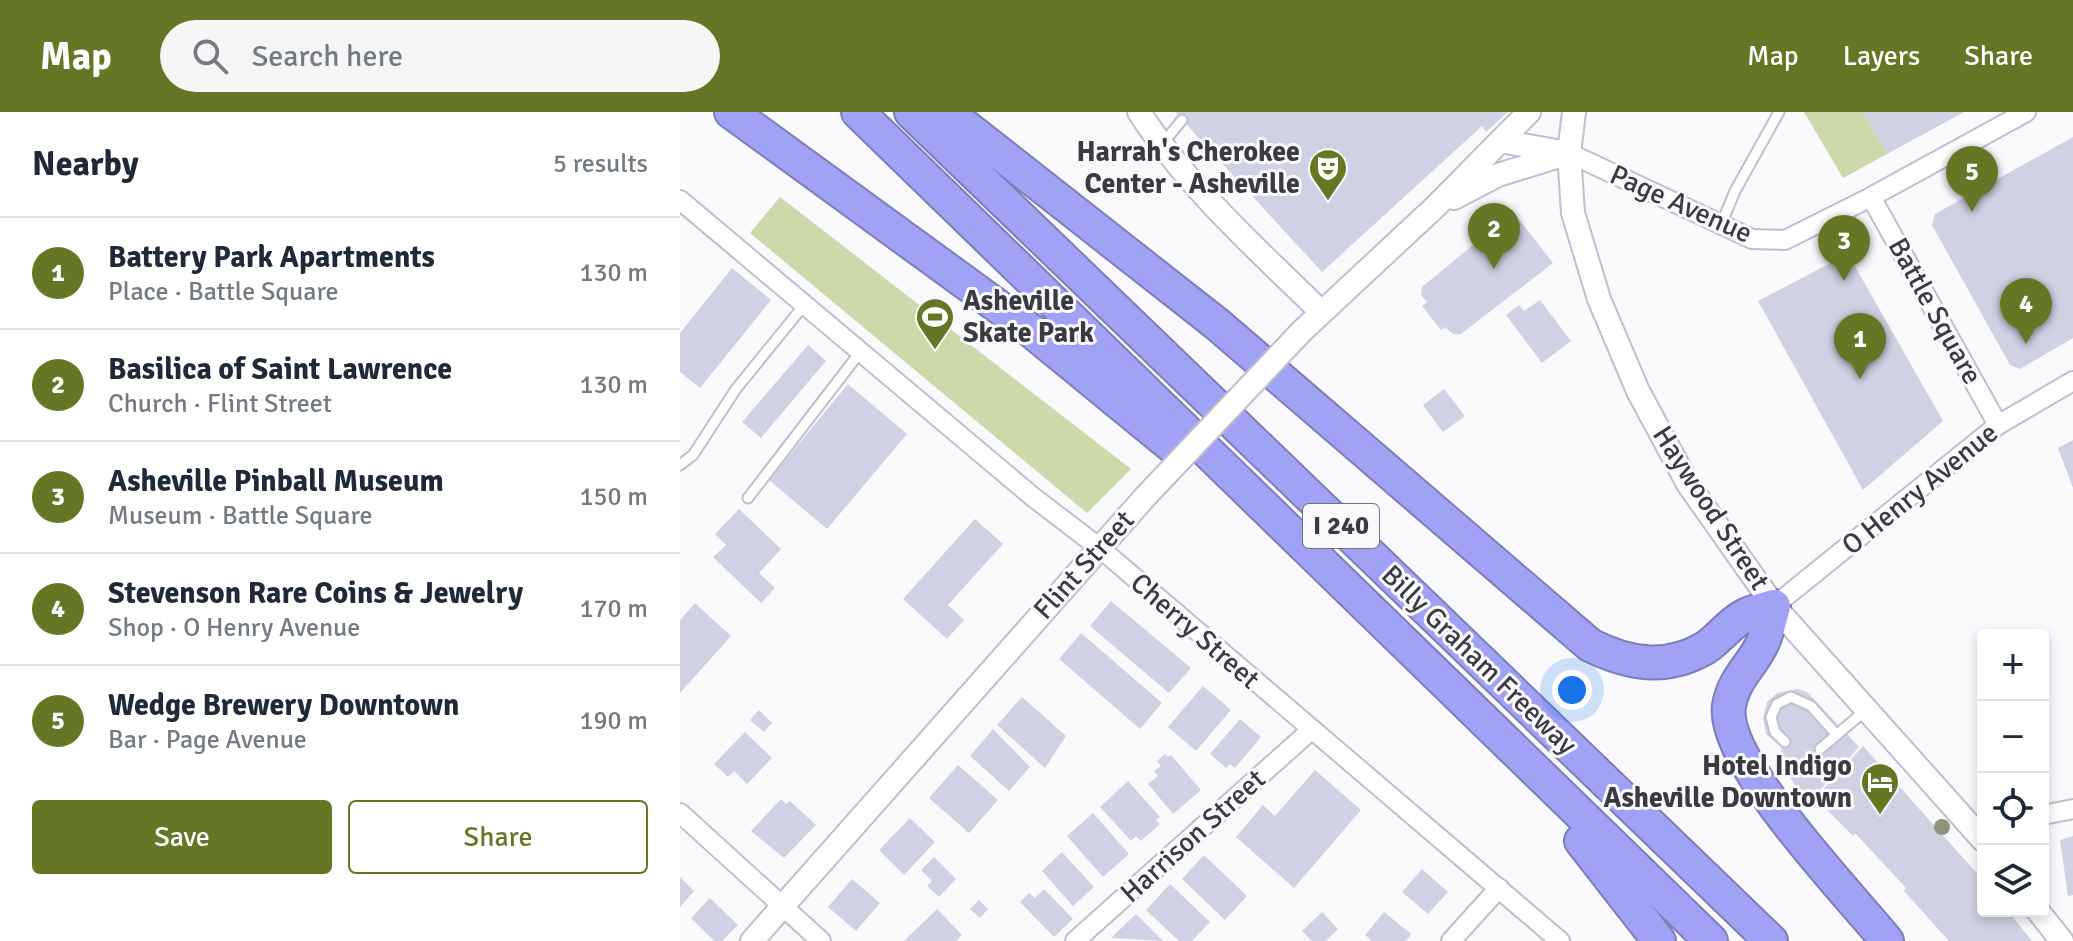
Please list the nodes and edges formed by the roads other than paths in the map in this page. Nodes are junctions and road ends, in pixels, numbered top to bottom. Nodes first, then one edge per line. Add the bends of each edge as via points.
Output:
1 (731, 112) edge
2 (858, 112) edge
3 (911, 112) edge
4 (947, 112) edge
5 (1139, 112) edge
6 (1529, 112) edge
7 (1574, 112) edge
8 (1779, 112) edge
9 (2026, 112) edge
10 (1182, 120) dead end
11 (1500, 141) junction
12 (1160, 145) junction
13 (1569, 153) junction
14 (1871, 197) junction
15 (683, 207) edge
16 (1435, 207) junction
17 (1721, 225) junction
18 (805, 304) junction
19 (1321, 312) junction
20 (861, 351) junction
21 (2073, 381) edge
22 (1998, 425) junction
23 (680, 465) edge
24 (748, 498) dead end
25 (1294, 537) junction
26 (1101, 549) junction
27 (1774, 606) junction
28 (1452, 690) junction
29 (1867, 709) junction
30 (1310, 731) junction
31 (1837, 735) junction
32 (1785, 742) dead end
33 (1820, 749) dead end
34 (2073, 809) edge
35 (680, 813) edge
36 (2049, 814) edge
37 (1977, 829) edge
38 (1499, 888) junction
39 (783, 906) junction
40 (2043, 917) edge
41 (752, 941) edge
42 (821, 941) edge
43 (1075, 941) edge
44 (1451, 941) edge
45 (1560, 941) edge
46 (1659, 941) edge
47 (1711, 941) edge
48 (1771, 941) edge
49 (1887, 941) edge
50 (2062, 941) edge

1 - 25 highway via 1029,329 1230,496
2 - 25 highway, Billy Graham Freeway / I 240
3 - 48 highway, Billy Graham Freeway / I 240
4 - 27 highway via 1217,324 1590,645 1626,661 1670,662 1706,647 1745,615
5 - 12 street
6 - 11 street, Flint Street
7 - 13 street, Haywood Street
8 - 17 lane
9 - 14 street, Page Avenue
10 - 12 lane
11 - 13 street, Page Avenue
11 - 16 street, Flint Street
12 - 19 street
13 - 16 street, Flint Street via 1498,175
13 - 17 street, Page Avenue
13 - 27 street, Haywood Street via 1573,213 1599,299 1638,391 1688,484
14 - 17 street, Page Avenue via 1785,240 1752,239
14 - 22 street, Battle Square
15 - 18 street, Cherry Street
16 - 19 street, Flint Street
18 - 20 street, Cherry Street
18 - 23 lane via 736,389 693,455
19 - 26 street, Flint Street, bridge
20 - 24 lane
20 - 26 street, Cherry Street
21 - 22 street, O Henry Avenue
22 - 27 street, O Henry Avenue
25 - 28 highway, Billy Graham Freeway / I 240
26 - 30 street, Cherry Street
26 - 39 street, Flint Street
27 - 29 street, Haywood Street
27 - 49 highway via 1763,643 1733,687 1732,731 1756,782
28 - 46 highway via 1486,744 1603,865
28 - 47 highway, Billy Graham Freeway / I 240
29 - 31 lane
29 - 37 street, Haywood Street
30 - 38 street, Cherry Street
30 - 43 street, Harrison Street
31 - 32 lane via 1811,706 1791,697 1777,704 1771,717
31 - 33 lane
34 - 36 street
35 - 39 street
38 - 44 street
38 - 45 street, Cherry Street
39 - 41 street, Flint Street
39 - 42 street
40 - 50 street

